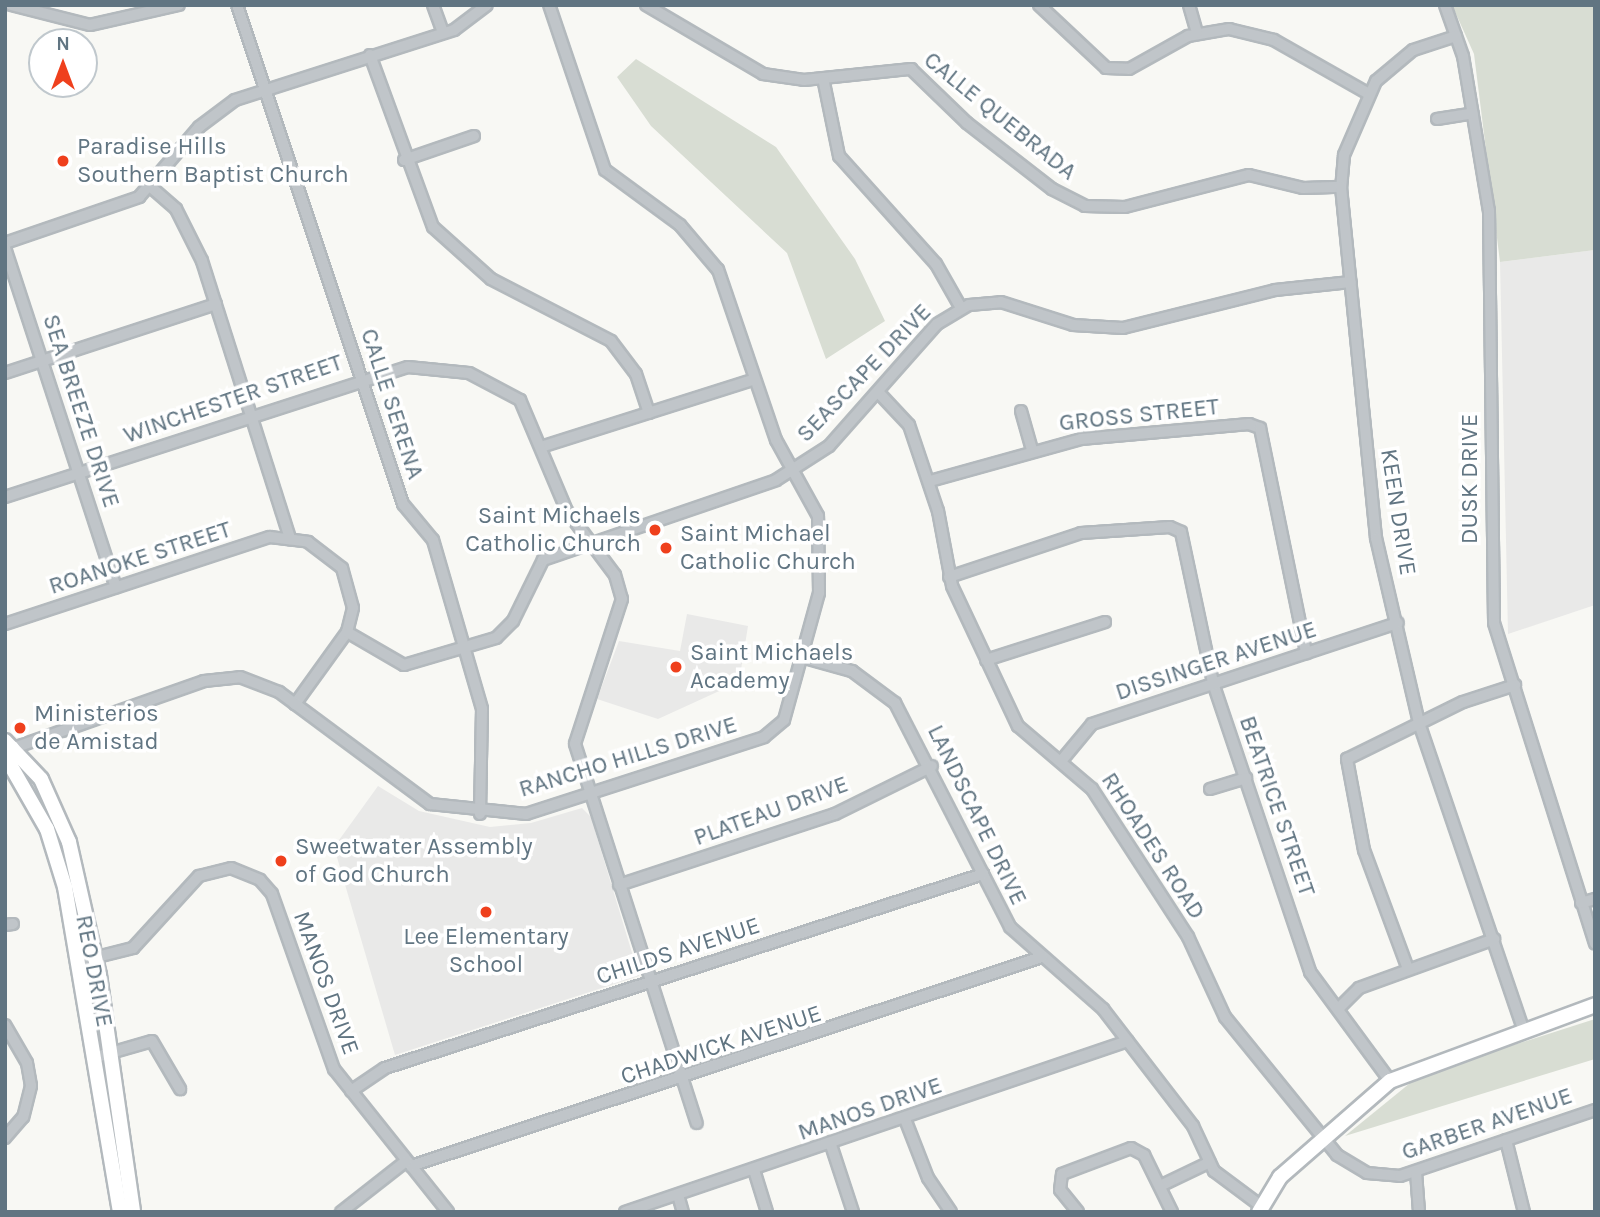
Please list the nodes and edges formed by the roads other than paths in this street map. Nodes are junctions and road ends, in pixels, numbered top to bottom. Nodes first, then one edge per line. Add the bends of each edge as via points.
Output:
1 (10, 5) edge
2 (179, 5) edge
3 (237, 5) edge
4 (433, 5) edge
5 (487, 5) edge
6 (549, 5) edge
7 (646, 5) edge
8 (1039, 5) edge
9 (1189, 5) edge
10 (1445, 5) edge
11 (443, 32) junction
12 (1197, 33) junction
13 (1457, 36) junction
14 (370, 55) junction
15 (823, 78) junction
16 (265, 89) junction
17 (1369, 93) junction
18 (1473, 113) junction
19 (1437, 119) dead end
20 (474, 136) dead end
21 (404, 160) junction
22 (1341, 187) junction
23 (152, 188) junction
24 (5, 245) edge
25 (1351, 282) junction
26 (216, 304) junction
27 (961, 308) junction
28 (42, 359) junction
29 (5, 373) edge
30 (360, 379) junction
31 (755, 379) junction
32 (879, 393) junction
33 (1021, 411) dead end
34 (649, 413) junction
35 (251, 415) junction
36 (544, 446) junction
37 (1032, 450) junction
38 (795, 469) junction
39 (79, 473) junction
40 (930, 481) junction
41 (5, 497) edge
42 (289, 539) junction
43 (589, 544) junction
44 (949, 576) junction
45 (116, 587) junction
46 (1105, 622) dead end
47 (5, 624) edge
48 (1398, 624) junction
49 (347, 632) junction
50 (463, 651) junction
51 (1306, 653) junction
52 (801, 657) junction
53 (986, 660) junction
54 (1213, 683) junction
55 (1515, 685) junction
56 (295, 704) junction
57 (1419, 723) junction
58 (7, 747) edge
59 (1062, 760) junction
60 (932, 766) junction
61 (1246, 778) junction
62 (1210, 789) dead end
63 (591, 794) junction
64 (480, 814) junction
65 (983, 874) junction
66 (619, 884) junction
67 (1595, 899) edge
68 (1581, 903) junction
69 (1494, 939) junction
70 (1595, 943) edge
71 (1042, 957) junction
72 (95, 960) junction
73 (78, 962) junction
74 (1408, 970) junction
75 (652, 982) junction
76 (1595, 1005) edge
77 (1339, 1008) junction
78 (5, 1025) edge
79 (1524, 1031) junction
80 (1128, 1041) junction
81 (108, 1048) junction
82 (93, 1058) junction
83 (684, 1079) junction
84 (1390, 1081) junction
85 (180, 1089) dead end
86 (351, 1091) junction
87 (1595, 1110) edge
88 (905, 1119) junction
89 (697, 1123) dead end
90 (1321, 1137) junction
91 (5, 1138) edge
92 (1506, 1140) junction
93 (831, 1145) junction
94 (1210, 1162) junction
95 (408, 1163) junction
96 (754, 1170) junction
97 (1416, 1172) junction
98 (1160, 1186) junction
99 (678, 1195) junction
100 (1260, 1209) edge
101 (120, 1212) edge
102 (133, 1212) edge
103 (341, 1212) edge
104 (447, 1212) edge
105 (625, 1212) edge
106 (684, 1212) edge
107 (767, 1212) edge
108 (853, 1212) edge
109 (951, 1212) edge
110 (1077, 1212) edge
111 (1172, 1212) edge
112 (1419, 1212) edge
113 (1524, 1212) edge

1 - 2 street via 90,25
3 - 16 street, CALLE SERENA
4 - 11 street
5 - 11 street via 471,21
6 - 31 street, RANCHO HILLS DRIVE via 605,170 699,242 724,283
7 - 15 street, CALLE QUEBRADA via 763,74
8 - 12 street via 1088,58 1113,70 1136,66
9 - 12 street
10 - 13 street, DUSK DRIVE
11 - 14 street
12 - 17 street via 1228,29 1274,40
13 - 17 street, KEEN DRIVE via 1413,50
13 - 18 street, DUSK DRIVE
14 - 16 street
14 - 21 street
15 - 22 street, CALLE QUEBRADA via 911,69 965,121 1052,189 1097,208 1125,207 1250,176 1303,188
15 - 27 street via 839,156 936,264
16 - 23 street via 235,100 204,122
16 - 30 street, CALLE SERENA
17 - 22 street, KEEN DRIVE via 1345,155
18 - 19 street
18 - 55 street, DUSK DRIVE via 1492,257 1491,603
20 - 21 street
21 - 34 street via 421,205 448,244 491,279 611,341 636,374
22 - 25 street, KEEN DRIVE
23 - 24 street via 125,205
23 - 26 street via 176,209
24 - 28 street, SEA BREEZE DRIVE
25 - 27 street, SEASCAPE DRIVE via 1275,290 1123,328 1073,325 1001,302
25 - 48 street, KEEN DRIVE via 1372,508
26 - 28 street
26 - 35 street
27 - 32 street, SEASCAPE DRIVE via 937,324
28 - 29 street
28 - 39 street, SEA BREEZE DRIVE
30 - 35 street, WINCHESTER STREET
30 - 36 street, WINCHESTER STREET via 419,366 475,375 520,400
30 - 50 street, CALLE SERENA via 402,504 433,540
31 - 34 street
31 - 38 street, RANCHO HILLS DRIVE via 776,440
32 - 38 street, SEASCAPE DRIVE via 829,446
32 - 40 street, RHOADES ROAD via 909,425
33 - 37 street
34 - 36 street
35 - 39 street, WINCHESTER STREET
35 - 42 street
36 - 43 street, WINCHESTER STREET via 567,511
37 - 40 street, GROSS STREET
37 - 51 street, GROSS STREET via 1250,424 1265,440
38 - 43 street, SEASCAPE DRIVE via 743,494
38 - 52 street, RANCHO HILLS DRIVE via 818,516 823,548
39 - 41 street, WINCHESTER STREET
39 - 45 street, SEA BREEZE DRIVE
40 - 44 street, RHOADES ROAD
42 - 45 street, ROANOKE STREET via 270,537
42 - 49 street via 324,550 342,568 353,600
43 - 50 street, SEASCAPE DRIVE via 543,560 510,626
43 - 63 street, WINCHESTER STREET via 615,575 622,599 575,744
44 - 53 street, RHOADES ROAD
44 - 54 street, BEATRICE STREET via 1081,533 1170,527 1186,539
45 - 47 street, ROANOKE STREET
46 - 53 street
48 - 51 street, DISSINGER AVENUE
48 - 57 street, KEEN DRIVE
49 - 50 street, SEASCAPE DRIVE via 404,665
49 - 56 street
50 - 64 street, CALLE SERENA via 482,709
51 - 54 street, DISSINGER AVENUE
52 - 60 street, LANDSCAPE DRIVE via 852,671 883,690
52 - 63 street, RANCHO HILLS DRIVE via 787,714 770,734
53 - 59 street, RHOADES ROAD via 1028,739
54 - 59 street, DISSINGER AVENUE via 1092,724
54 - 61 street, BEATRICE STREET
55 - 57 street
55 - 68 street, DUSK DRIVE
56 - 58 street, RANCHO HILLS DRIVE via 264,684 222,677
56 - 64 street, RANCHO HILLS DRIVE via 417,797
57 - 69 street, KEEN DRIVE
57 - 74 street via 1347,759 1364,850
58 - 72 main road, REO DRIVE via 24,754 56,808
58 - 73 main road, REO DRIVE via 8,761 57,856
59 - 90 street, RHOADES ROAD via 1092,789 1188,937 1226,1017
60 - 65 street, LANDSCAPE DRIVE
60 - 66 street, PLATEAU DRIVE via 835,814
61 - 62 street
61 - 77 street, BEATRICE STREET via 1310,972
63 - 64 street, RANCHO HILLS DRIVE via 526,814
63 - 66 street, WINCHESTER STREET
65 - 71 street, LANDSCAPE DRIVE via 1010,927
65 - 75 street, CHILDS AVENUE
66 - 75 street, WINCHESTER STREET
67 - 68 street
68 - 70 street, DUSK DRIVE
69 - 74 street
69 - 79 street, KEEN DRIVE
71 - 80 street, LANDSCAPE DRIVE via 1103,1009
71 - 83 street, CHADWICK AVENUE
72 - 73 street
72 - 81 main road, REO DRIVE
72 - 86 street, MANOS DRIVE via 133,948 199,876 243,870 272,894 322,1045
73 - 82 main road, REO DRIVE
74 - 77 street via 1359,988
75 - 83 street, WINCHESTER STREET
75 - 86 street, CHILDS AVENUE via 385,1068
76 - 79 main road
77 - 84 street, BEATRICE STREET
78 - 91 street via 24,1056 31,1086 23,1117
79 - 84 main road
80 - 88 street, MANOS DRIVE
80 - 94 street, LANDSCAPE DRIVE via 1193,1126
81 - 82 street
81 - 85 street via 152,1041
81 - 102 main road, REO DRIVE
82 - 101 main road, REO DRIVE
83 - 89 street, WINCHESTER STREET
83 - 95 street, CHADWICK AVENUE
84 - 90 main road
86 - 95 street, MANOS DRIVE
87 - 92 street, GARBER AVENUE
88 - 93 street, MANOS DRIVE
88 - 109 street via 928,1178
90 - 97 street, GARBER AVENUE via 1367,1173
90 - 100 main road
92 - 97 street, GARBER AVENUE
92 - 113 street
93 - 96 street, MANOS DRIVE
93 - 108 street
94 - 98 street
94 - 100 street, LANDSCAPE DRIVE via 1231,1189
95 - 103 street, CHADWICK AVENUE
95 - 104 street, MANOS DRIVE
96 - 99 street, MANOS DRIVE
96 - 107 street
97 - 112 street
98 - 110 street via 1142,1152 1124,1150 1062,1174 1060,1190
98 - 111 street
99 - 105 street, MANOS DRIVE
99 - 106 street

